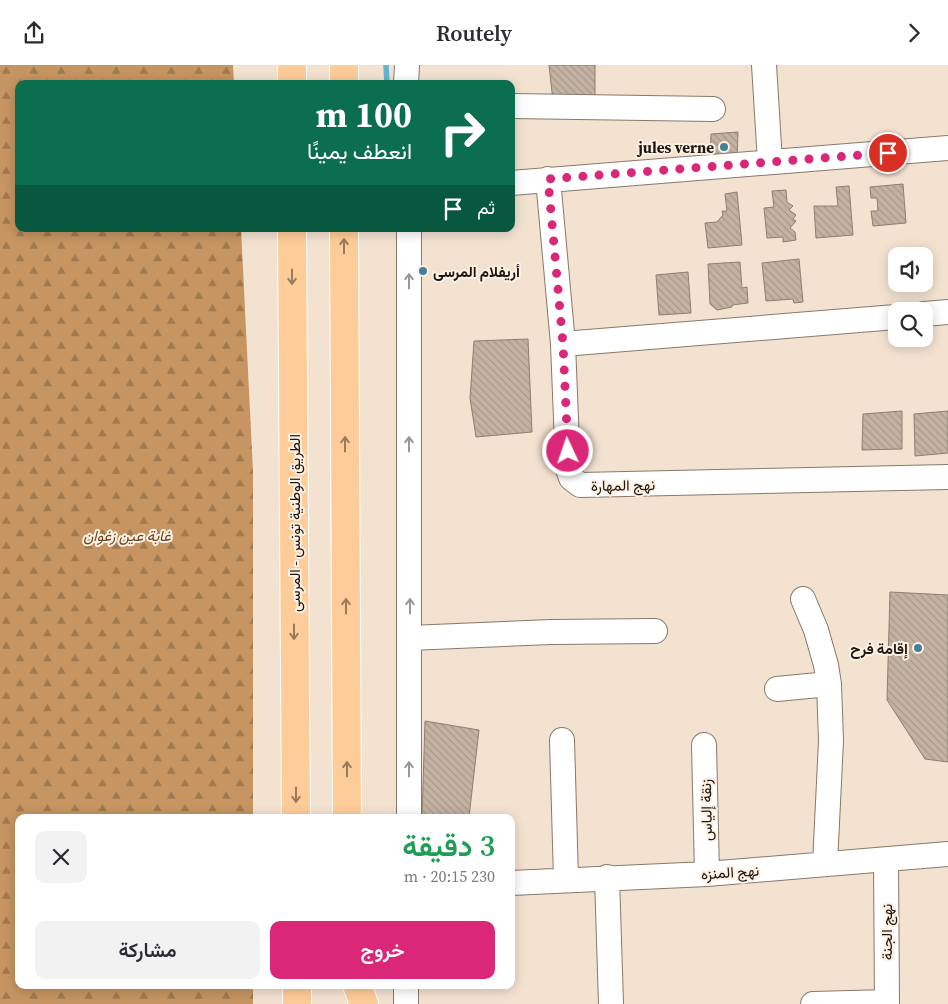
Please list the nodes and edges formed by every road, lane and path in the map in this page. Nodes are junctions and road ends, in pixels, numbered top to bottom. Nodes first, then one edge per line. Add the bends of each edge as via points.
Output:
1 (292, 65) edge
2 (344, 65) edge
3 (407, 65) edge
4 (764, 65) edge
5 (292, 80) edge
6 (344, 80) edge
7 (406, 80) edge
8 (515, 106) edge
9 (713, 109) dead end
10 (948, 148) edge
11 (770, 162) junction
12 (548, 179) junction
13 (515, 183) edge
14 (292, 232) edge
15 (344, 232) edge
16 (409, 232) edge
17 (948, 312) edge
18 (933, 313) edge
19 (888, 318) edge
20 (563, 344) junction
21 (948, 477) edge
22 (803, 599) dead end
23 (655, 631) dead end
24 (410, 638) junction
25 (829, 684) junction
26 (777, 689) dead end
27 (562, 740) dead end
28 (704, 745) dead end
29 (296, 814) edge
30 (347, 814) edge
31 (409, 814) edge
32 (948, 854) edge
33 (886, 860) junction
34 (825, 864) junction
35 (707, 874) junction
36 (607, 877) junction
37 (566, 879) junction
38 (515, 883) edge
39 (297, 989) edge
40 (350, 989) edge
41 (358, 989) edge
42 (406, 989) edge
43 (887, 1003) edge
44 (297, 1004) edge
45 (351, 1004) edge
46 (364, 1004) edge
47 (406, 1004) edge
48 (611, 1004) edge
49 (813, 1004) edge

1 - 5 highway
2 - 6 highway
3 - 7 street
4 - 11 street
8 - 9 street
10 - 11 street
11 - 12 street
12 - 13 street
12 - 20 street, نهج المهارة
14 -> 29 highway, الطريق الوطنية تونس - المرسى
30 -> 15 highway
24 -> 16 street
17 - 18 street
19 - 20 street
20 - 21 street, نهج المهارة via 568,469 571,478 580,485
22 - 25 street via 816,630
23 - 24 street
31 -> 24 street
25 - 26 street
25 - 34 street via 831,741
27 - 37 street
28 - 35 street, زنقة إلياس
32 - 33 street, نهج المنزه
33 - 34 street, نهج المنزه
33 - 43 street, نهج الجنة
34 - 35 street, نهج المنزه
35 - 36 street, نهج المنزه
36 - 37 street, نهج المنزه
36 - 48 street
37 - 38 street, نهج المنزه
39 - 44 highway
40 - 45 highway
41 - 46 highway
42 - 47 street
43 - 49 street

